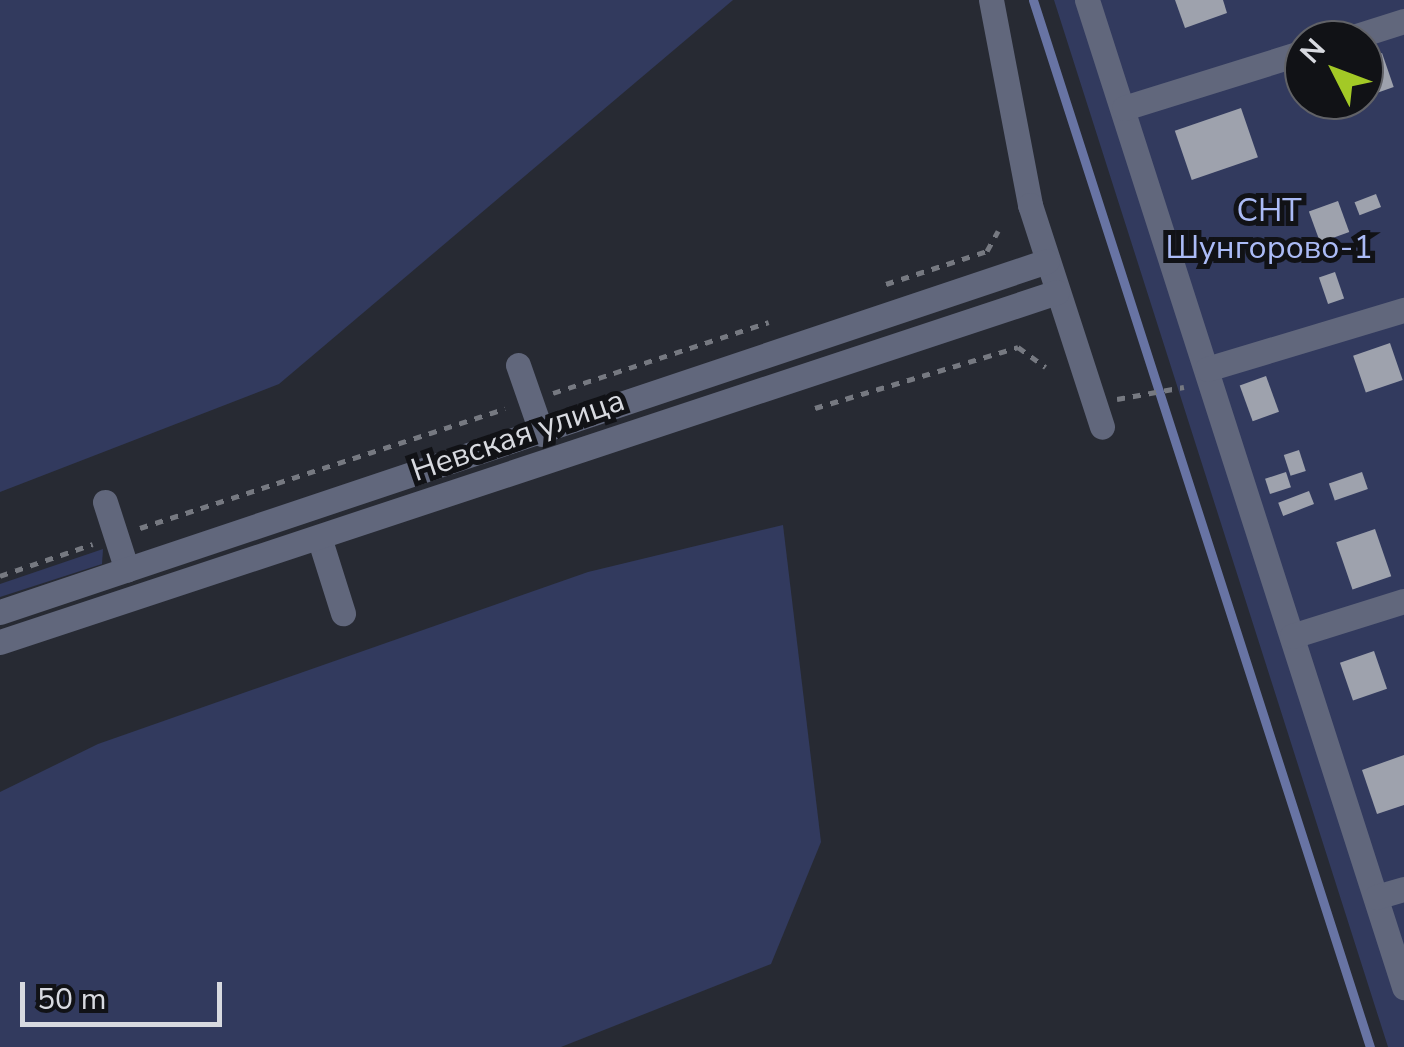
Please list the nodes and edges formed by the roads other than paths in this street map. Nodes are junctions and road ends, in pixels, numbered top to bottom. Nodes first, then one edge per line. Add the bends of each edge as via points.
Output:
1 (991, 0) edge
2 (1087, 0) edge
3 (1284, 58) edge
4 (1124, 108) junction
5 (1047, 261) junction
6 (1057, 292) junction
7 (1404, 310) edge
8 (518, 365) dead end
9 (1208, 369) junction
10 (1102, 427) dead end
11 (542, 434) junction
12 (106, 502) dead end
13 (320, 537) junction
14 (127, 570) junction
15 (1404, 601) edge
16 (0, 612) edge
17 (343, 612) dead end
18 (1292, 636) junction
19 (0, 642) edge
20 (1404, 889) edge
21 (1376, 898) junction
22 (1404, 987) edge

1 - 5 street
2 - 4 street
3 - 4 street
4 - 9 street
5 - 6 street
5 - 11 street, Невская улица
6 - 10 street
6 - 13 street, Невская улица
7 - 9 street
8 - 11 street
9 - 18 street
11 - 14 street, Невская улица
12 - 14 street
13 - 17 street
13 - 19 street, Невская улица
14 - 16 street, Невская улица
15 - 18 street
18 - 21 street
20 - 21 street
21 - 22 street

